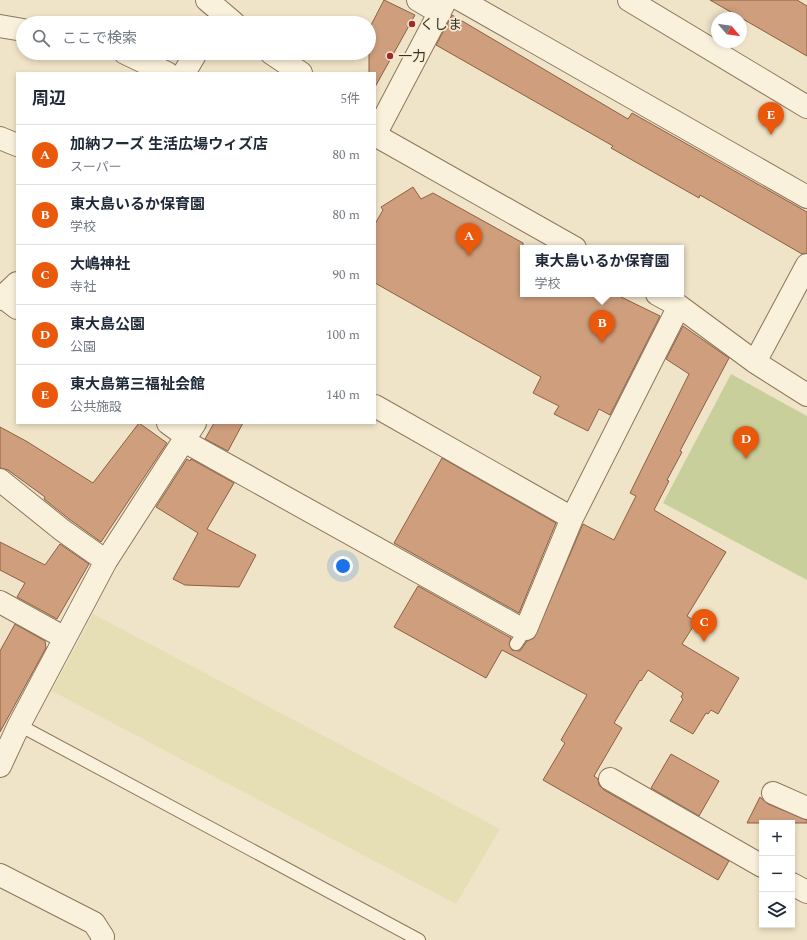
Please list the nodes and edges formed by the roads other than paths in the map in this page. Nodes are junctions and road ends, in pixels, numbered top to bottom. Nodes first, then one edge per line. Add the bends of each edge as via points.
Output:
1 (418, 0) edge
2 (461, 0) edge
3 (629, 0) edge
4 (443, 6) edge
5 (0, 26) edge
6 (16, 29) edge
7 (140, 60) edge
8 (192, 60) edge
9 (282, 60) edge
10 (165, 72) edge
11 (185, 72) edge
12 (300, 72) edge
13 (807, 107) edge
14 (376, 130) edge
15 (0, 138) edge
16 (16, 145) edge
17 (807, 197) edge
18 (570, 245) edge
19 (807, 265) edge
20 (662, 297) edge
21 (679, 306) junction
22 (755, 362) junction
23 (807, 395) edge
24 (376, 407) edge
25 (170, 424) edge
26 (189, 434) edge
27 (0, 480) edge
28 (572, 518) junction
29 (106, 561) junction
30 (0, 602) edge
31 (65, 638) junction
32 (11, 727) edge
33 (0, 766) edge
34 (610, 779) dead end
35 (773, 793) dead end
36 (807, 808) edge
37 (759, 864) edge
38 (0, 875) edge
39 (795, 886) edge
40 (807, 892) edge
41 (102, 940) edge
42 (419, 940) edge

1 - 4 street
2 - 17 street
3 - 13 street
4 - 14 street
5 - 6 street
7 - 10 street
8 - 11 street
9 - 12 street
14 - 18 street
15 - 16 street
19 - 22 street
20 - 21 street
21 - 22 street
21 - 28 street
22 - 23 street
24 - 28 street
25 - 26 street
26 - 28 street via 518,627 521,637
26 - 29 street
27 - 29 street via 62,530
29 - 31 street
30 - 31 street
31 - 32 street
32 - 33 street
32 - 42 lane
34 - 37 street
35 - 36 street
38 - 41 street via 94,923 104,937
39 - 40 street

